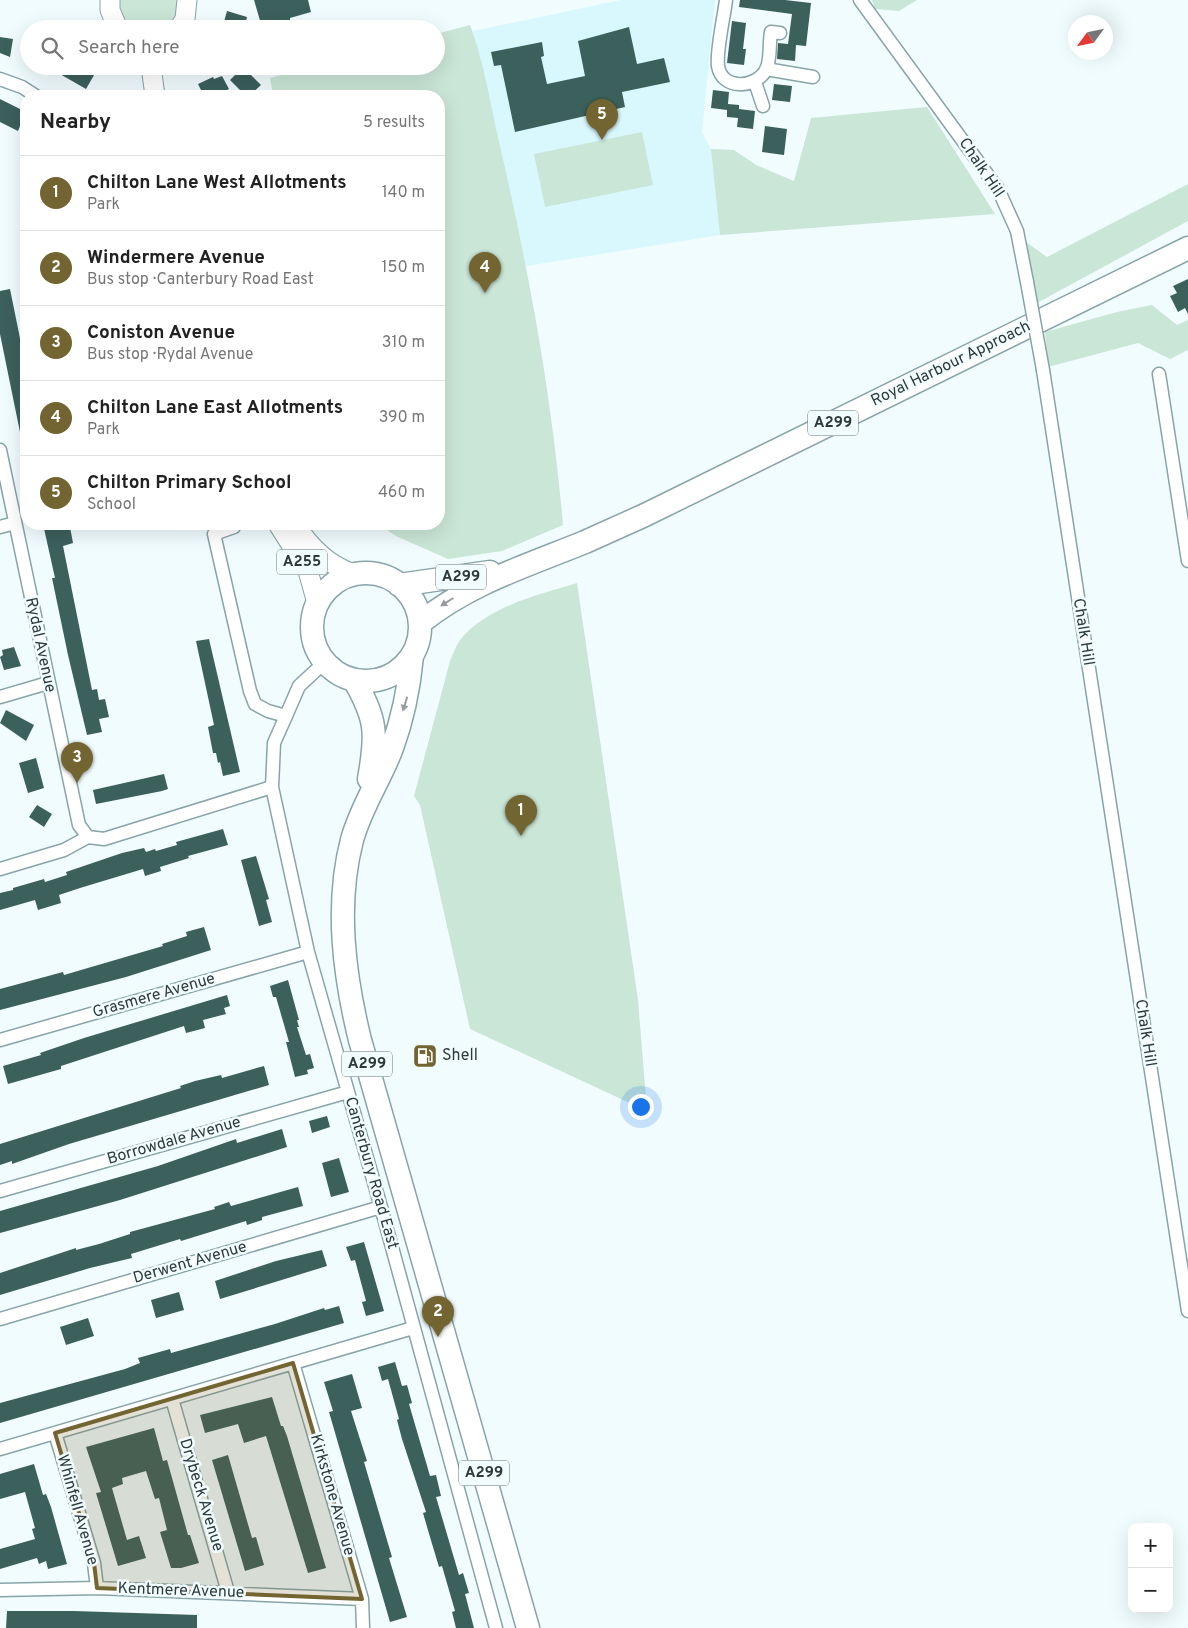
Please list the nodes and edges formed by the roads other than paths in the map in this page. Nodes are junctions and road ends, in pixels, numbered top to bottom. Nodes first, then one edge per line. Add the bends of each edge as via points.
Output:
1 (110, 0) edge
2 (187, 0) edge
3 (726, 0) edge
4 (860, 0) edge
5 (114, 20) edge
6 (184, 20) edge
7 (780, 33) dead end
8 (766, 69) junction
9 (152, 75) edge
10 (813, 77) dead end
11 (0, 79) edge
12 (755, 82) junction
13 (27, 90) edge
14 (154, 90) edge
15 (763, 106) dead end
16 (1188, 248) edge
17 (1158, 374) dead end
18 (0, 450) edge
19 (15, 523) junction
20 (0, 527) edge
21 (225, 530) edge
22 (282, 530) edge
23 (300, 530) edge
24 (1188, 561) edge
25 (522, 565) junction
26 (354, 574) junction
27 (399, 585) junction
28 (317, 604) junction
29 (420, 623) junction
30 (412, 656) junction
31 (325, 662) junction
32 (354, 680) junction
33 (48, 683) junction
34 (0, 697) edge
35 (286, 716) junction
36 (272, 787) junction
37 (365, 806) junction
38 (88, 836) junction
39 (0, 869) edge
40 (308, 952) junction
41 (0, 1040) edge
42 (348, 1092) junction
43 (0, 1191) edge
44 (381, 1207) junction
45 (1188, 1311) edge
46 (0, 1318) edge
47 (413, 1328) junction
48 (293, 1363) junction
49 (172, 1399) junction
50 (55, 1433) junction
51 (0, 1449) edge
52 (97, 1588) junction
53 (0, 1590) edge
54 (228, 1592) junction
55 (362, 1599) junction
56 (363, 1628) edge
57 (496, 1628) edge
58 (528, 1628) edge

1 - 5 main road
2 - 6 main road
3 - 12 street via 718,65 722,76 732,83 745,85
4 - 45 street, Chalk Hill, bridge via 998,189 1017,231 1043,370
7 - 8 street via 771,32
8 - 10 street
8 - 12 street
9 - 14 main road
11 - 13 street
12 - 15 street
16 - 25 highway, Royal Harbour Approach / A299 via 645,515
17 - 24 street
18 - 19 street, Rydal Avenue
19 - 20 street
19 - 33 street, Rydal Avenue
21 - 35 street via 214,534 250,691 255,704
22 - 28 main road, A255 via 308,571
23 - 26 main road, A255 via 337,569
25 - 27 highway, Royal Harbour Approach / A299
25 -> 29 highway, Royal Harbour Approach / A299 via 445,602
26 - 27 highway via 379,575
26 - 28 highway via 326,590
27 - 29 highway via 413,602
28 - 31 highway via 312,634
29 - 30 highway
30 - 32 highway via 393,674 368,681
30 -> 37 highway, Canterbury Road East / A299 via 409,690 391,750
31 - 32 highway
31 - 35 street, Canterbury Road East via 298,686
32 - 37 highway, Canterbury Road East / A299 via 369,706 375,734
33 - 34 street
33 - 38 street, Rydal Avenue via 79,825
35 - 36 street, Canterbury Road East via 274,743
36 - 38 street via 104,839
36 - 40 street, Canterbury Road East
37 - 58 highway, Canterbury Road East / A299 via 352,839 344,890 343,943 351,1006
38 - 39 street via 64,850
40 - 41 street, Grasmere Avenue
40 - 42 street, Canterbury Road East
42 - 43 street, Borrowdale Avenue
42 - 44 street, Canterbury Road East
44 - 46 street, Derwent Avenue
44 - 47 street, Canterbury Road East
47 - 48 street
47 - 57 street, Canterbury Road East
48 - 49 street
48 - 55 street, Kirkstone Avenue
49 - 50 street
49 - 54 street, Drybeck Avenue
50 - 51 street
50 - 52 street, Whinfell Avenue via 94,1563
52 - 53 street, Kentmere Avenue
52 - 54 street, Kentmere Avenue
54 - 55 street, Kentmere Avenue
55 - 56 street, Kirkstone Avenue

